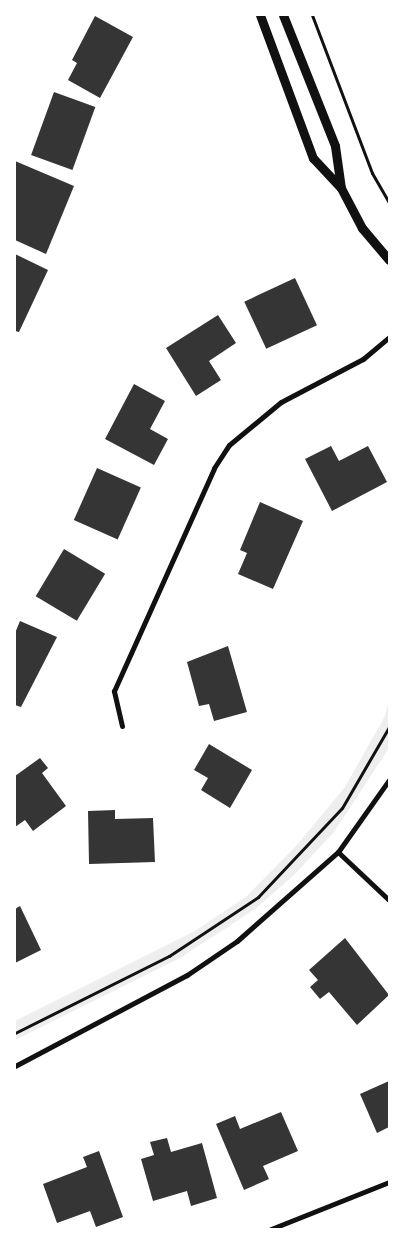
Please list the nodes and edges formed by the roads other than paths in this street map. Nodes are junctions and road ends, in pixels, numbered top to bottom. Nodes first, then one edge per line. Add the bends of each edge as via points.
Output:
1 (260, 15) edge
2 (283, 15) edge
3 (341, 188) junction
4 (389, 260) edge
5 (389, 337) edge
6 (122, 726) dead end
7 (389, 780) edge
8 (338, 852) junction
9 (389, 900) edge
10 (15, 1066) edge
11 (389, 1182) edge
12 (271, 1229) edge

1 - 3 street via 313,158
2 - 3 street via 335,146
3 - 4 street via 362,228
5 - 6 street via 363,359 281,402 229,445 214,468 114,691
7 - 8 street
8 - 9 street
8 - 10 street via 278,909 187,975
11 - 12 street

